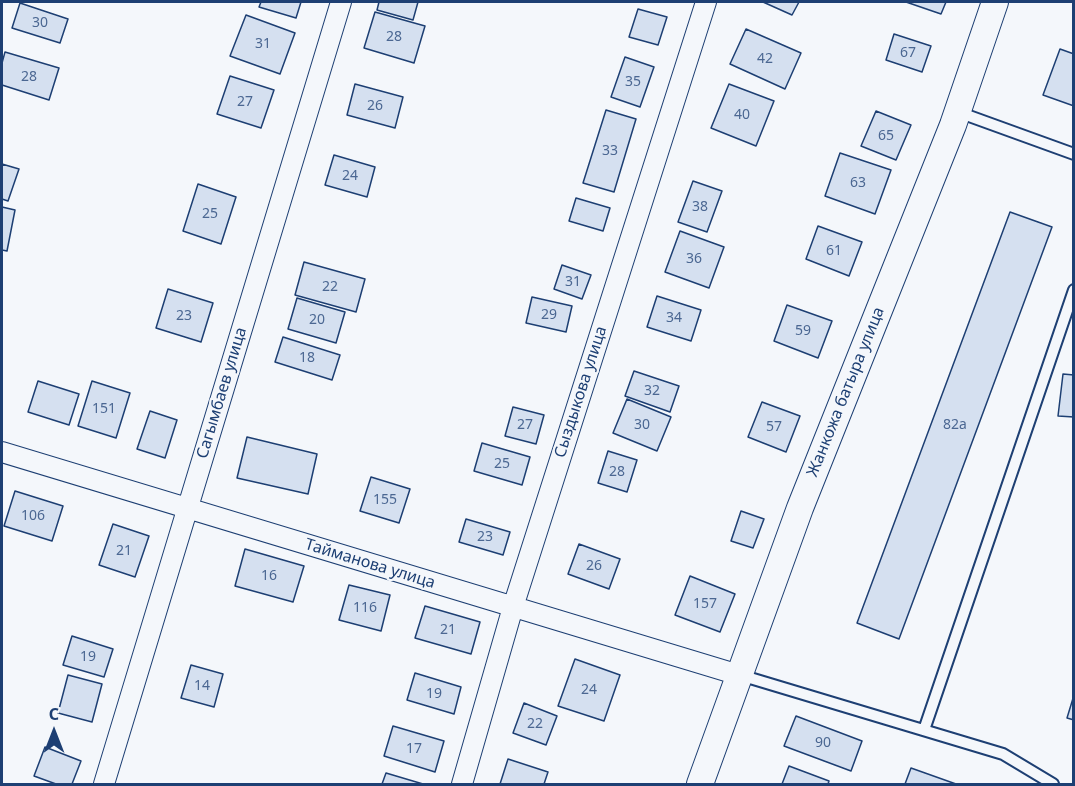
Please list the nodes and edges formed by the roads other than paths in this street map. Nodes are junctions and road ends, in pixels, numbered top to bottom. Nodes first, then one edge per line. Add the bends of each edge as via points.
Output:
1 (341, 2) edge
2 (706, 2) edge
3 (995, 2) edge
4 (958, 111) junction
5 (1074, 153) edge
6 (1074, 290) edge
7 (2, 453) edge
8 (186, 508) junction
9 (513, 606) junction
10 (739, 675) junction
11 (924, 730) junction
12 (104, 784) edge
13 (462, 784) edge
14 (700, 784) edge
15 (1053, 784) edge

1 - 8 street, Сагымбаев улица
2 - 9 street, Сыздыкова улица
3 - 4 street, Жанкожа батыра улица
4 - 5 lane
4 - 10 street, Жанкожа батыра улица via 800,508
6 - 11 lane
7 - 8 street, Тайманова улица
8 - 9 street, Тайманова улица
8 - 12 street, Сагымбаев улица
9 - 10 street, Тайманова улица
9 - 13 street, Сыздыкова улица
10 - 11 lane
10 - 14 street, Жанкожа батыра улица
11 - 15 lane via 1003,754

